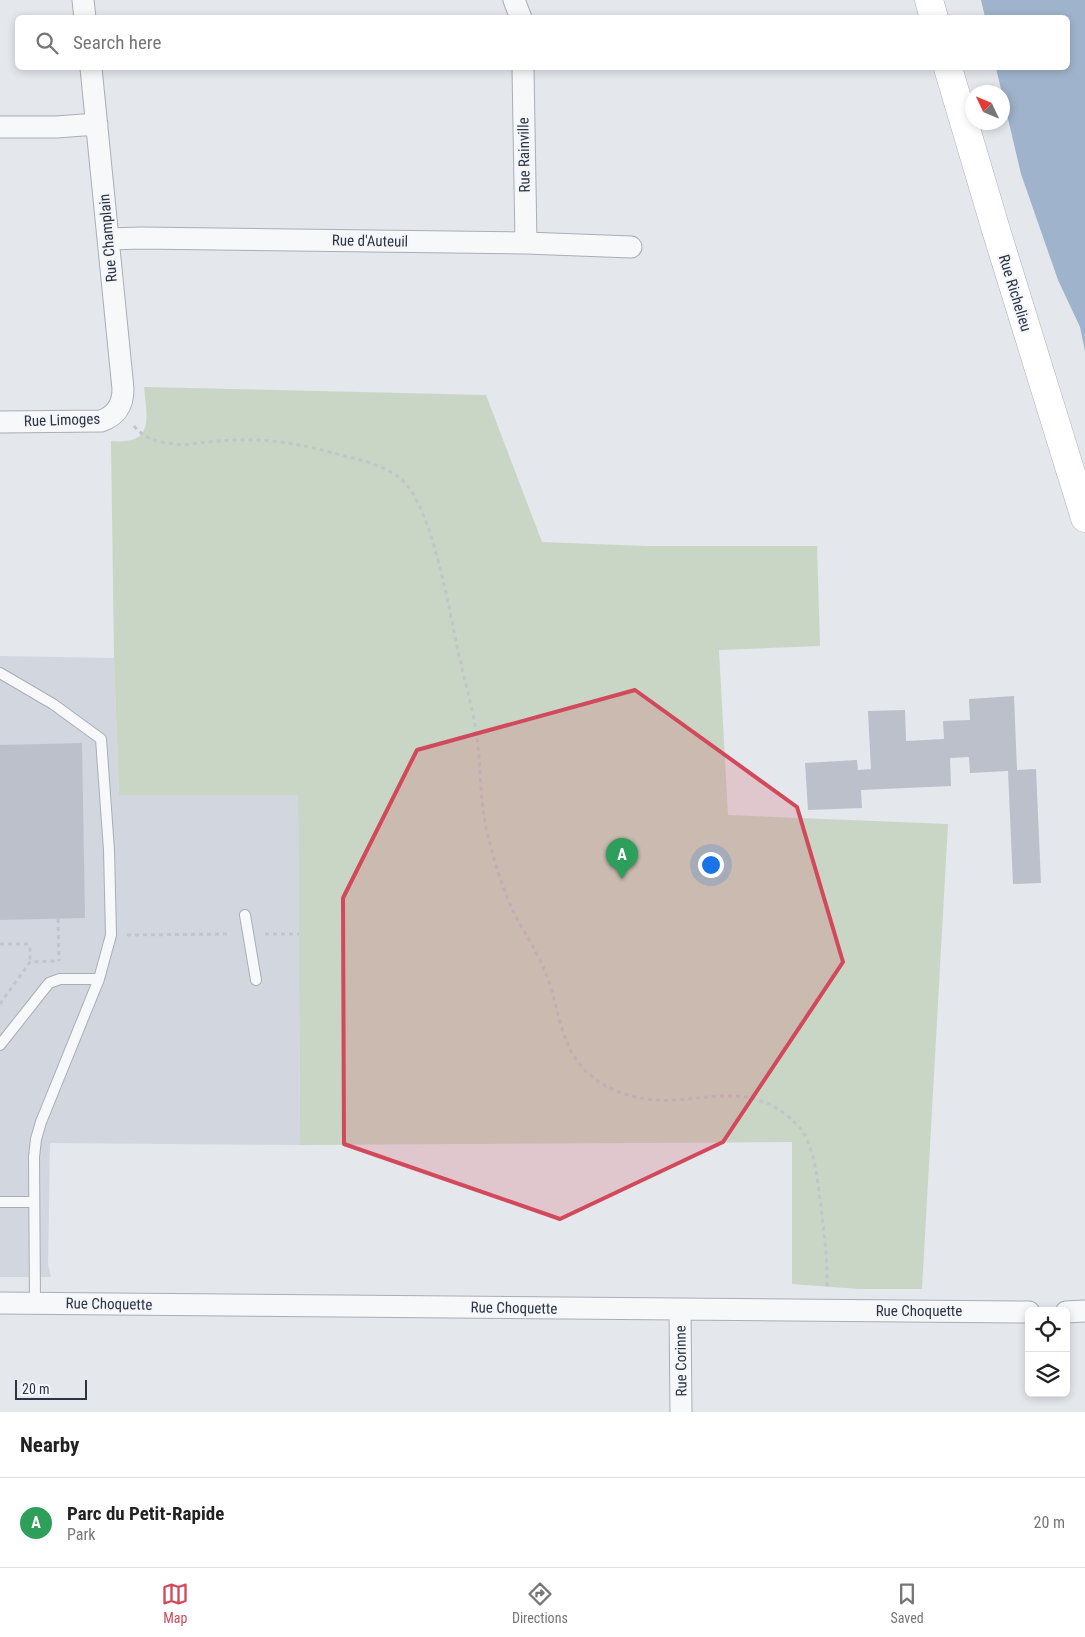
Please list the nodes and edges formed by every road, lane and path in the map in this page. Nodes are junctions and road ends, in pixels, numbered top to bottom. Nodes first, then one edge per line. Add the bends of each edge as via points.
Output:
1 (83, 0) edge
2 (514, 0) edge
3 (930, 0) edge
4 (85, 15) edge
5 (520, 15) edge
6 (933, 15) edge
7 (91, 70) edge
8 (523, 70) edge
9 (949, 70) edge
10 (97, 124) junction
11 (0, 127) edge
12 (109, 239) junction
13 (526, 243) junction
14 (631, 247) dead end
15 (119, 408) junction
16 (0, 422) edge
17 (1085, 518) edge
18 (0, 673) edge
19 (245, 915) dead end
20 (58, 919) dead end
21 (231, 934) dead end
22 (264, 934) dead end
23 (299, 934) dead end
24 (124, 935) dead end
25 (0, 944) edge
26 (58, 961) dead end
27 (30, 962) dead end
28 (99, 979) junction
29 (256, 980) dead end
30 (0, 1045) edge
31 (0, 1202) edge
32 (34, 1202) junction
33 (0, 1303) edge
34 (35, 1303) junction
35 (680, 1310) junction
36 (824, 1310) junction
37 (1025, 1312) edge
38 (1070, 1312) edge
39 (1085, 1312) edge
40 (682, 1412) edge

1 - 4 street
2 - 5 street
3 - 6 main road
7 - 10 street, Rue Champlain
8 - 13 street, Rue Rainville
9 - 17 main road, Rue Richelieu
10 - 11 street
10 - 12 street, Rue Champlain
12 - 13 street, Rue d'Auteuil
12 - 15 street, Rue Champlain via 123,389
13 - 14 street, Rue d'Auteuil
15 - 16 street, Rue Limoges via 112,417 101,422
15 - 36 path via 139,432 156,441 184,445 250,439 282,442 369,462 406,483 422,509 442,578 476,733 487,832 499,876 546,974 567,1045 589,1075 617,1092 671,1100 714,1095 745,1097 765,1102 785,1113 804,1132 814,1162 823,1222 827,1273
18 - 28 lane via 53,704 100,739 109,850 111,935
19 - 29 lane
20 - 26 path
21 - 24 path
22 - 23 path
25 - 27 path via 28,944
28 - 30 lane via 60,979 49,983
28 - 32 lane via 38,1130 34,1147
31 - 32 lane
32 - 34 lane
33 - 34 street, Rue Choquette
34 - 35 street, Rue Choquette
35 - 36 street, Rue Choquette
35 - 40 street, Rue Corinne
36 - 37 street, Rue Choquette
38 - 39 street

